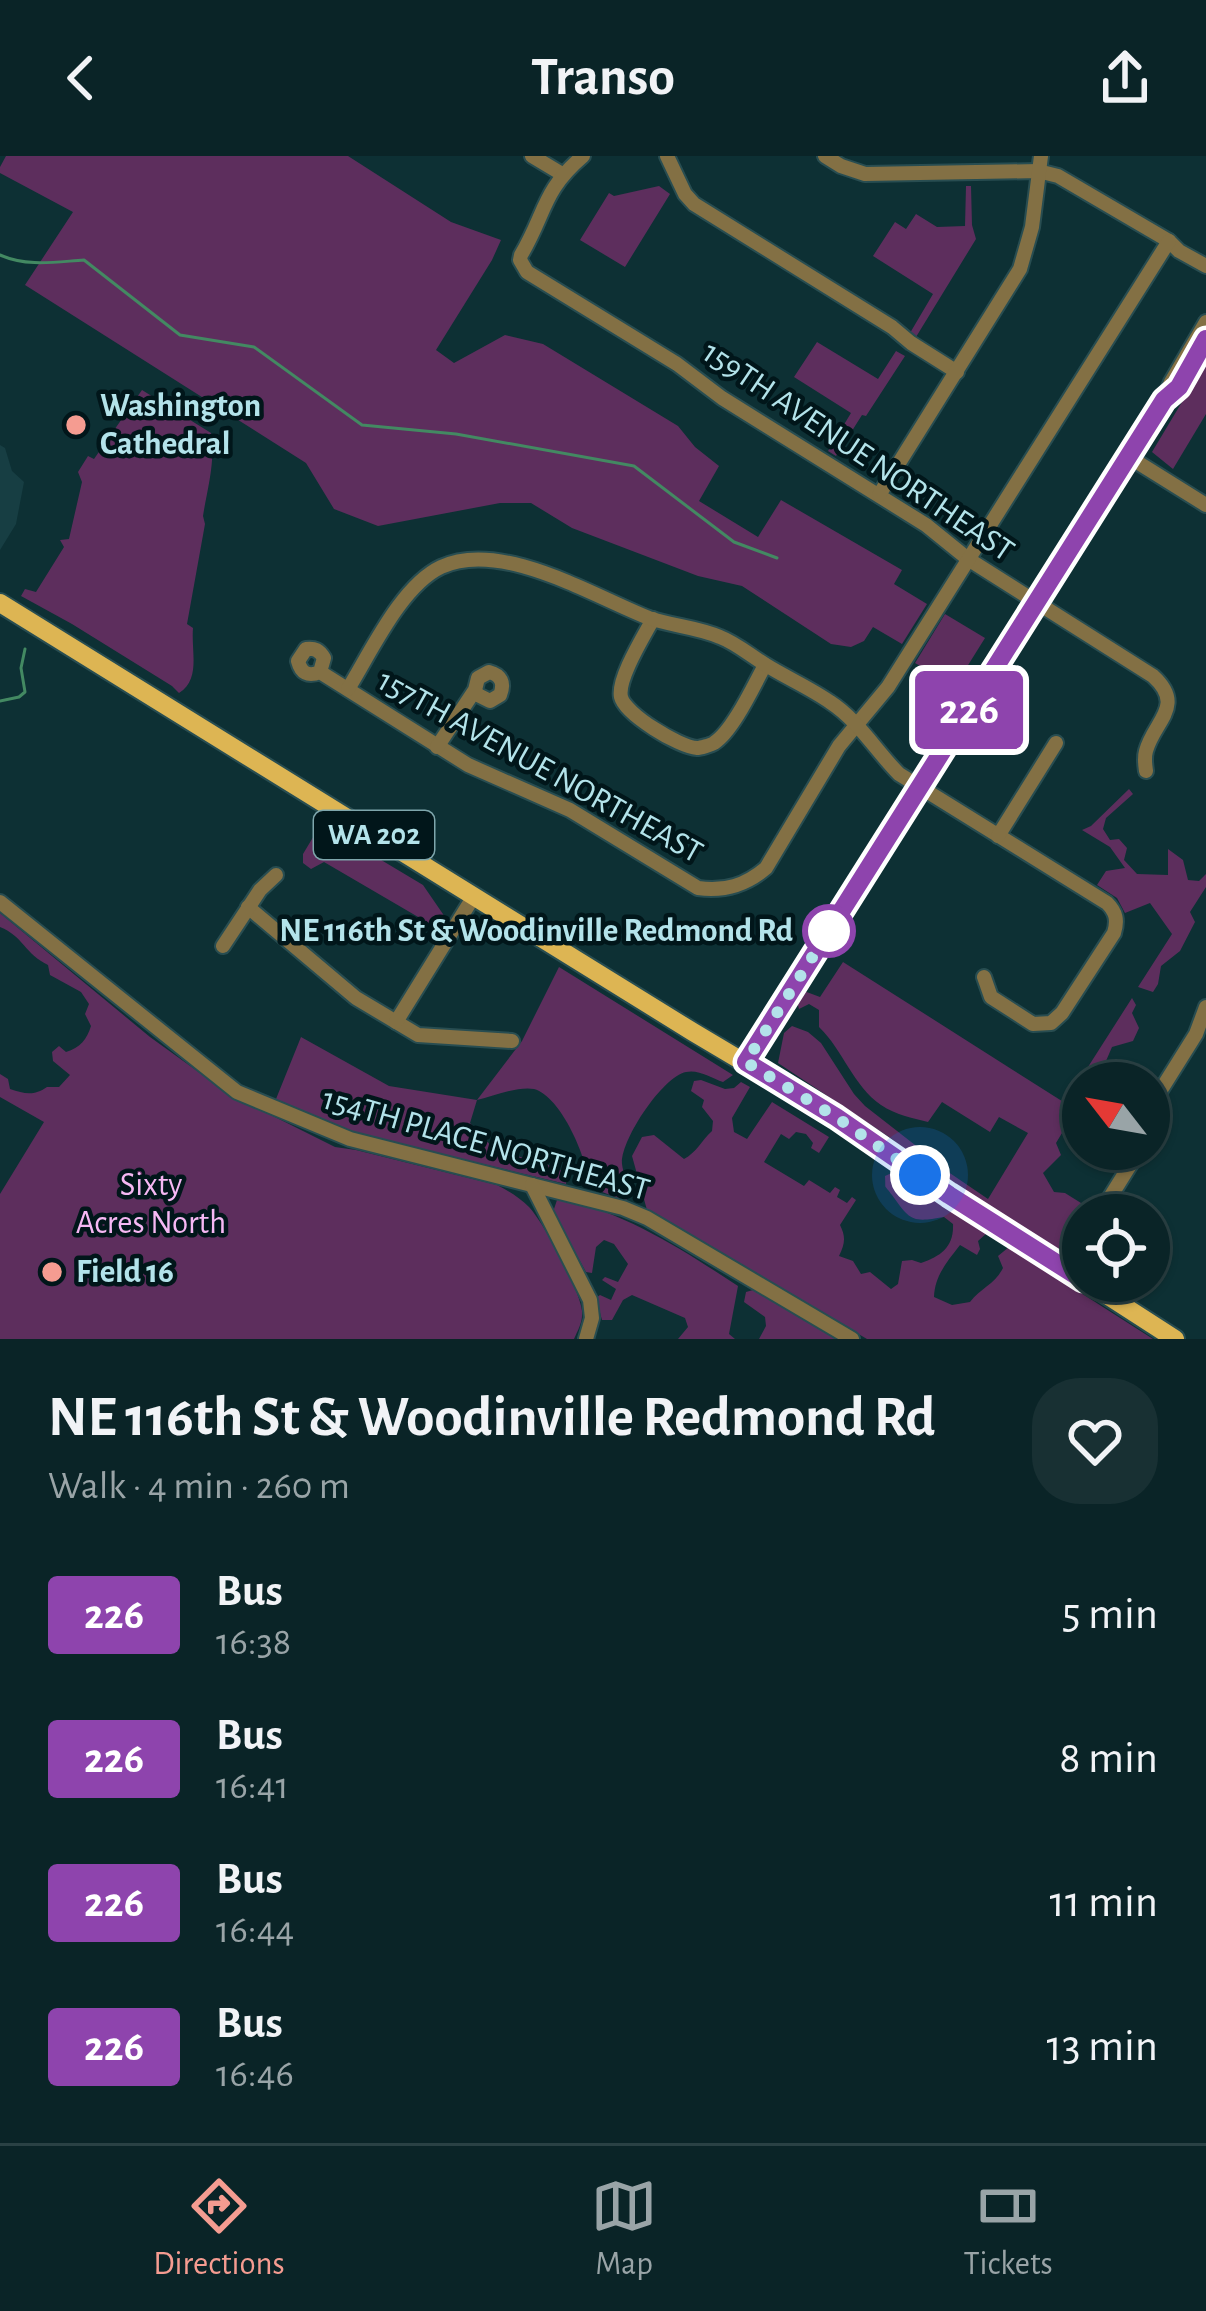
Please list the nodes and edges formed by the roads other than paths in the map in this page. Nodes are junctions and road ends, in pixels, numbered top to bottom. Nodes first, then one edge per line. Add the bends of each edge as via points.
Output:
1 (532, 156) edge
2 (583, 156) edge
3 (668, 156) edge
4 (825, 156) edge
5 (917, 156) edge
6 (1039, 163) edge
7 (562, 174) junction
8 (918, 175) junction
9 (1169, 241) junction
10 (1206, 255) edge
11 (1206, 266) edge
12 (1206, 322) edge
13 (1206, 339) edge
14 (957, 372) junction
15 (1164, 400) junction
16 (1129, 457) junction
17 (879, 496) junction
18 (1206, 505) edge
19 (968, 559) junction
20 (1036, 602) junction
21 (0, 603) edge
22 (652, 619) junction
23 (765, 665) junction
24 (320, 672) dead end
25 (348, 689) junction
26 (476, 690) dead end
27 (856, 724) junction
28 (1056, 742) dead end
29 (437, 747) junction
30 (1146, 772) dead end
31 (921, 788) junction
32 (998, 836) junction
33 (276, 874) dead end
34 (474, 896) junction
35 (0, 902) edge
36 (248, 907) junction
37 (223, 946) dead end
38 (984, 976) dead end
39 (1206, 1007) edge
40 (396, 1022) junction
41 (512, 1041) dead end
42 (746, 1062) junction
43 (1170, 1075) edge
44 (532, 1185) junction
45 (1062, 1267) edge
46 (1117, 1302) edge
47 (586, 1339) edge
48 (852, 1339) edge
49 (1175, 1339) edge

1 - 7 street
2 - 7 street
3 - 14 street via 694,204
4 - 8 street via 865,174
5 - 8 street
6 - 8 street
6 - 9 street
6 - 14 street via 1021,269
7 - 17 street, 159TH AVENUE NORTHEAST via 520,260 527,272
9 - 10 street
9 - 11 street
9 - 19 street
12 - 15 street
13 - 15 street
14 - 17 street
15 - 16 street
16 - 18 street
16 - 20 street
17 - 19 street, 159TH AVENUE NORTHEAST
19 - 20 street, 159TH AVENUE NORTHEAST
19 - 27 street
20 - 30 street, 159TH AVENUE NORTHEAST via 1166,691
20 - 31 street
21 - 34 main road, WA 202
22 - 23 street via 725,638
22 - 23 street via 621,698 683,744 715,743
22 - 25 street via 538,571 472,559 445,565 416,583
23 - 27 street
24 - 25 street, 157TH AVENUE NORTHEAST
25 - 29 street, 157TH AVENUE NORTHEAST
26 - 29 street
27 - 29 street, 157TH AVENUE NORTHEAST via 766,868 715,890
27 - 31 street
28 - 32 street
31 - 32 street
31 - 42 street
32 - 38 street via 1107,903 1116,917 1114,933 1048,1024 991,997
33 - 36 street
34 - 40 street
34 - 42 main road, WA 202
35 - 44 street, 154TH PLACE NORTHEAST via 237,1092 350,1139
36 - 37 street
36 - 40 street
39 - 43 street
40 - 41 street via 435,1038
42 - 45 main road, WA 202
44 - 47 street via 590,1300
44 - 48 street, 154TH PLACE NORTHEAST via 647,1218
46 - 49 main road, WA 202

